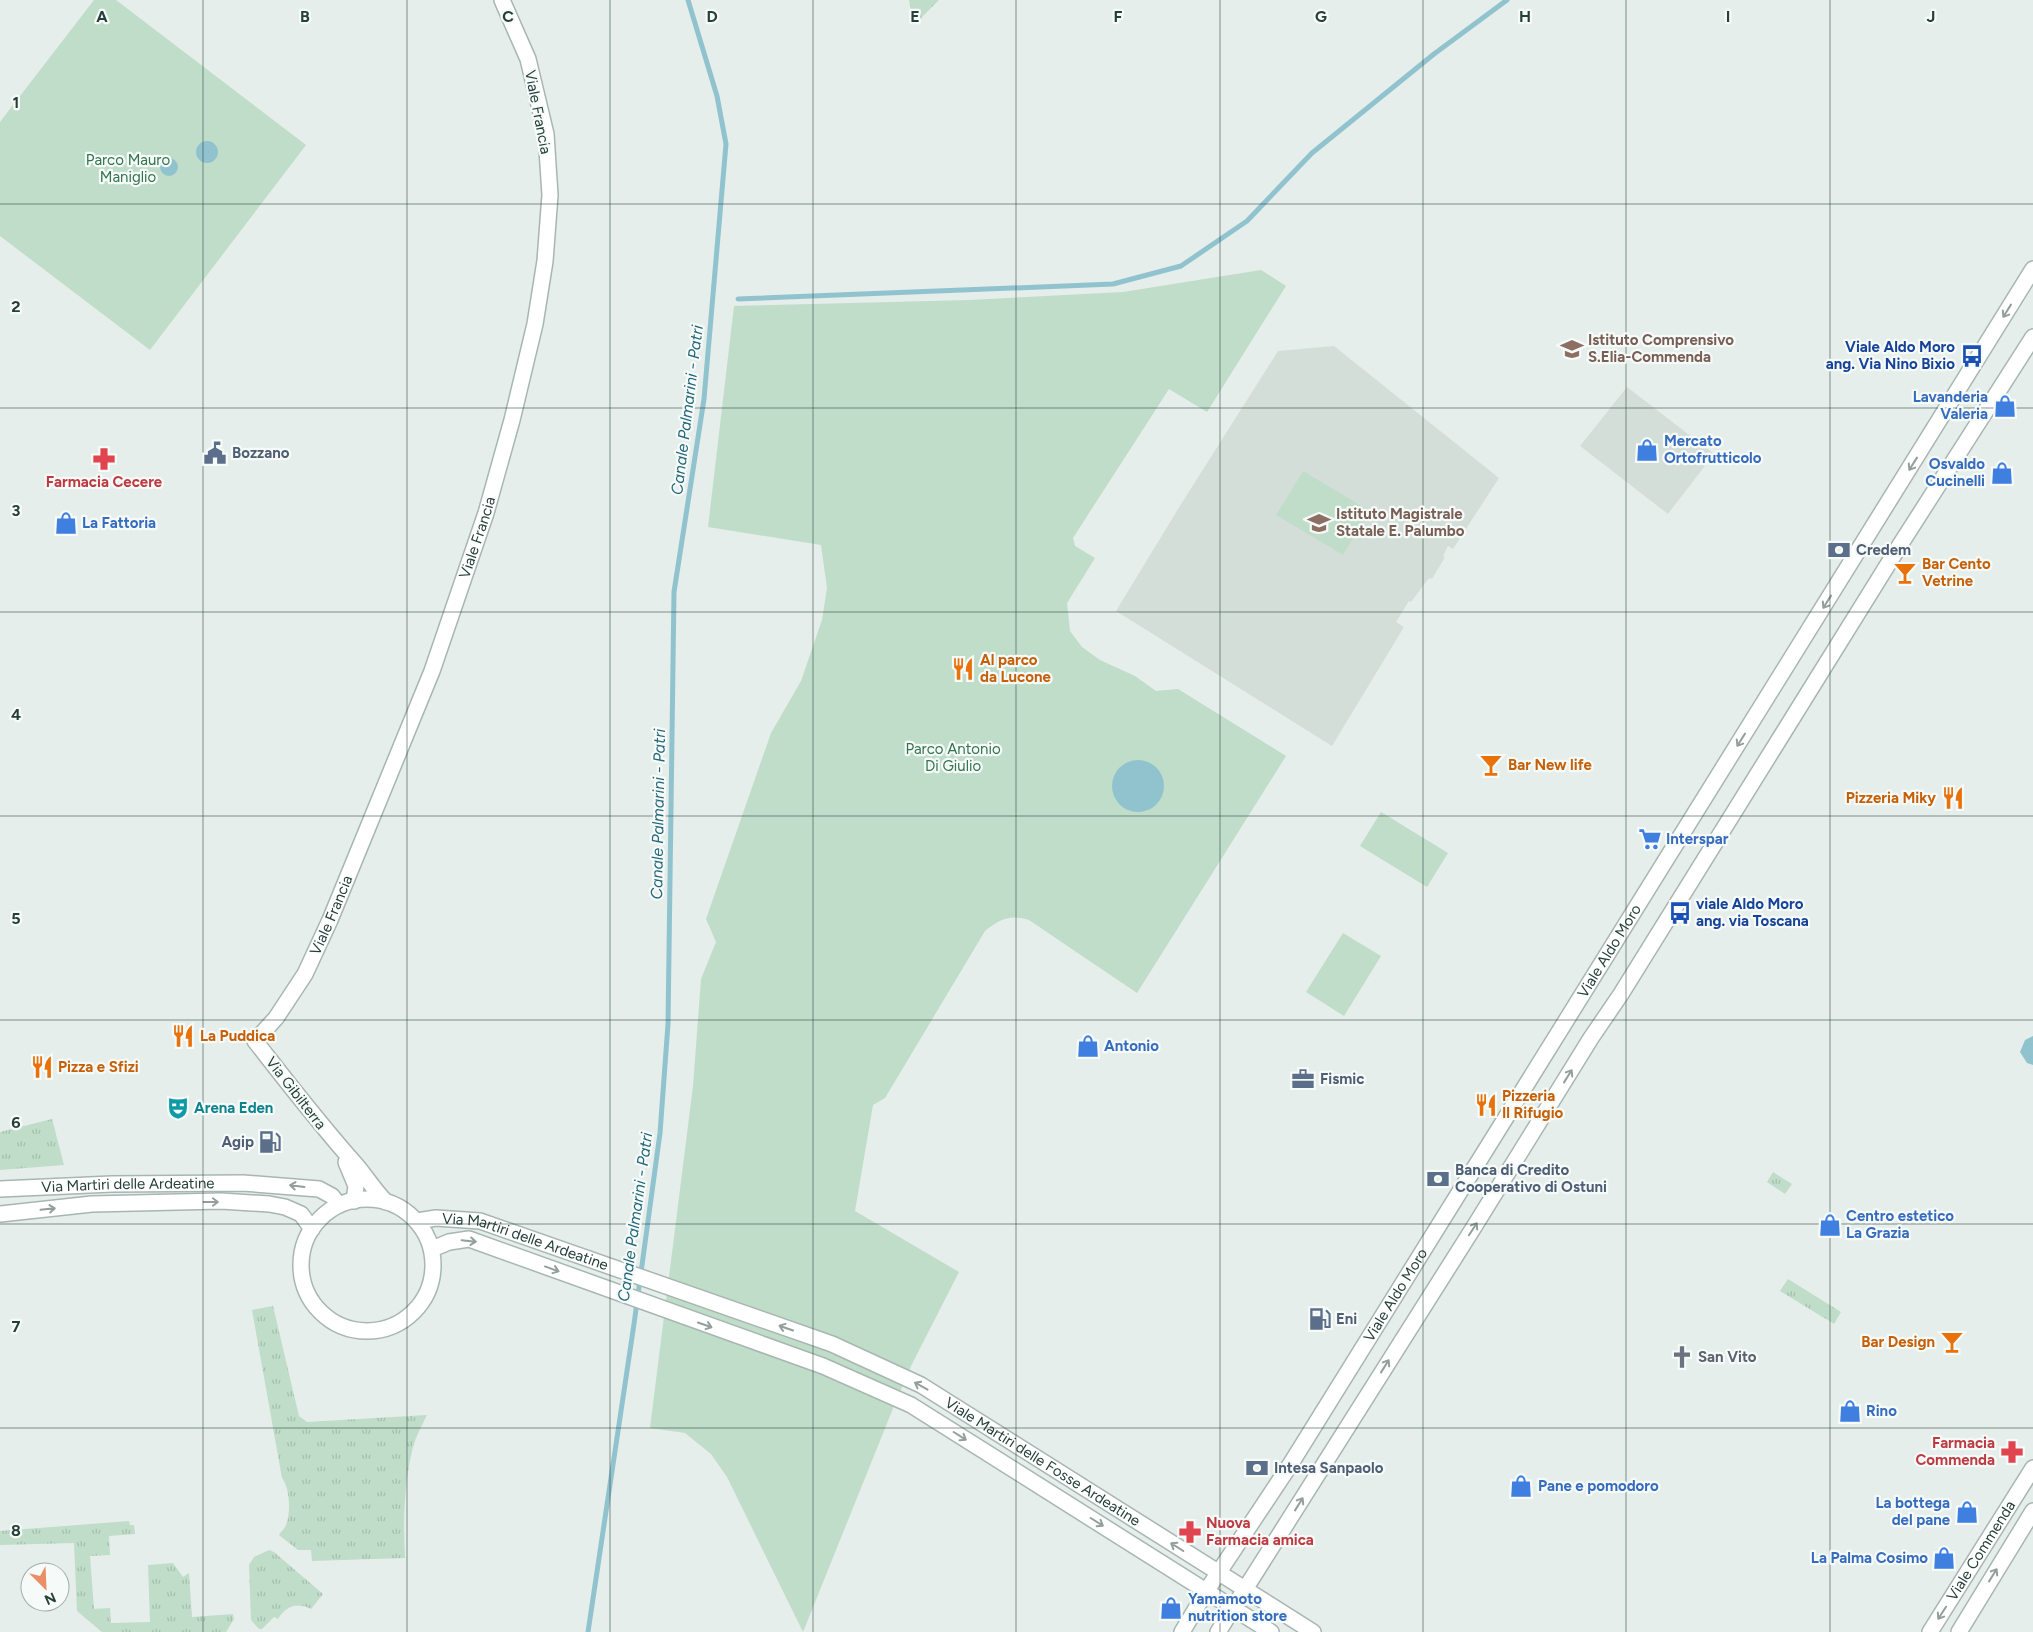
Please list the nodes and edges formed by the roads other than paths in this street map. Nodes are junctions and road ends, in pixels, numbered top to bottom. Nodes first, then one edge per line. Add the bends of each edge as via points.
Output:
1 (502, 0) edge
2 (2033, 270) edge
3 (2033, 337) edge
4 (255, 1041) joint
5 (336, 1145) junction
6 (0, 1189) edge
7 (386, 1202) junction
8 (347, 1203) junction
9 (0, 1214) edge
10 (417, 1221) junction
11 (312, 1228) junction
12 (432, 1249) junction
13 (832, 1344) joint
14 (823, 1366) joint
15 (2033, 1468) edge
16 (2033, 1511) edge
17 (1218, 1573) junction
18 (1207, 1590) junction
19 (1245, 1590) junction
20 (1234, 1608) junction
21 (1182, 1632) edge
22 (1218, 1632) edge
23 (1271, 1632) edge
24 (1312, 1632) edge
25 (1930, 1632) edge
26 (1958, 1632) edge

1 - 4 street, Viale Francia via 528,59 546,134 550,195 545,261 535,324 486,513 432,671 305,974 276,1018
2 -> 17 street, Viale Aldo Moro via 1290,1465
19 -> 3 street, Viale Aldo Moro
4 - 5 street, Via Gibilterra
5 - 7 street, Via Gibilterra
5 - 8 street, Via Gibilterra via 356,1186
8 -> 6 street, Via Martiri delle Ardeatine via 319,1189 243,1183
7 - 8 street via 370,1199
7 - 10 street
8 - 11 street via 329,1211
9 -> 11 street, Via Martiri delle Ardeatine via 92,1204 269,1204 285,1206 301,1214
10 - 12 street
13 -> 10 street, Via Martiri delle Ardeatine via 480,1221 436,1218
11 - 12 street via 304,1244 301,1261 303,1282 311,1301 342,1327 363,1332 383,1330 418,1308 429,1290 433,1270
12 -> 14 street, Via Martiri delle Ardeatine via 469,1239
17 -> 13 street, Viale Martiri delle Fosse Ardeatine via 920,1385
14 -> 18 street, Viale Martiri delle Fosse Ardeatine via 910,1405
15 -> 25 street, Viale Commenda
26 -> 16 street, Viale Commenda
17 - 18 street, Viale Aldo Moro
17 - 19 street, Viale Martiri delle Fosse Ardeatine
18 - 20 street, Viale Martiri delle Fosse Ardeatine
18 - 21 street, Viale Aldo Moro
19 - 20 street, Viale Aldo Moro
19 - 24 street, Viale Martiri delle Fosse Ardeatine
20 - 22 street
20 - 23 street, Viale Martiri delle Fosse Ardeatine

